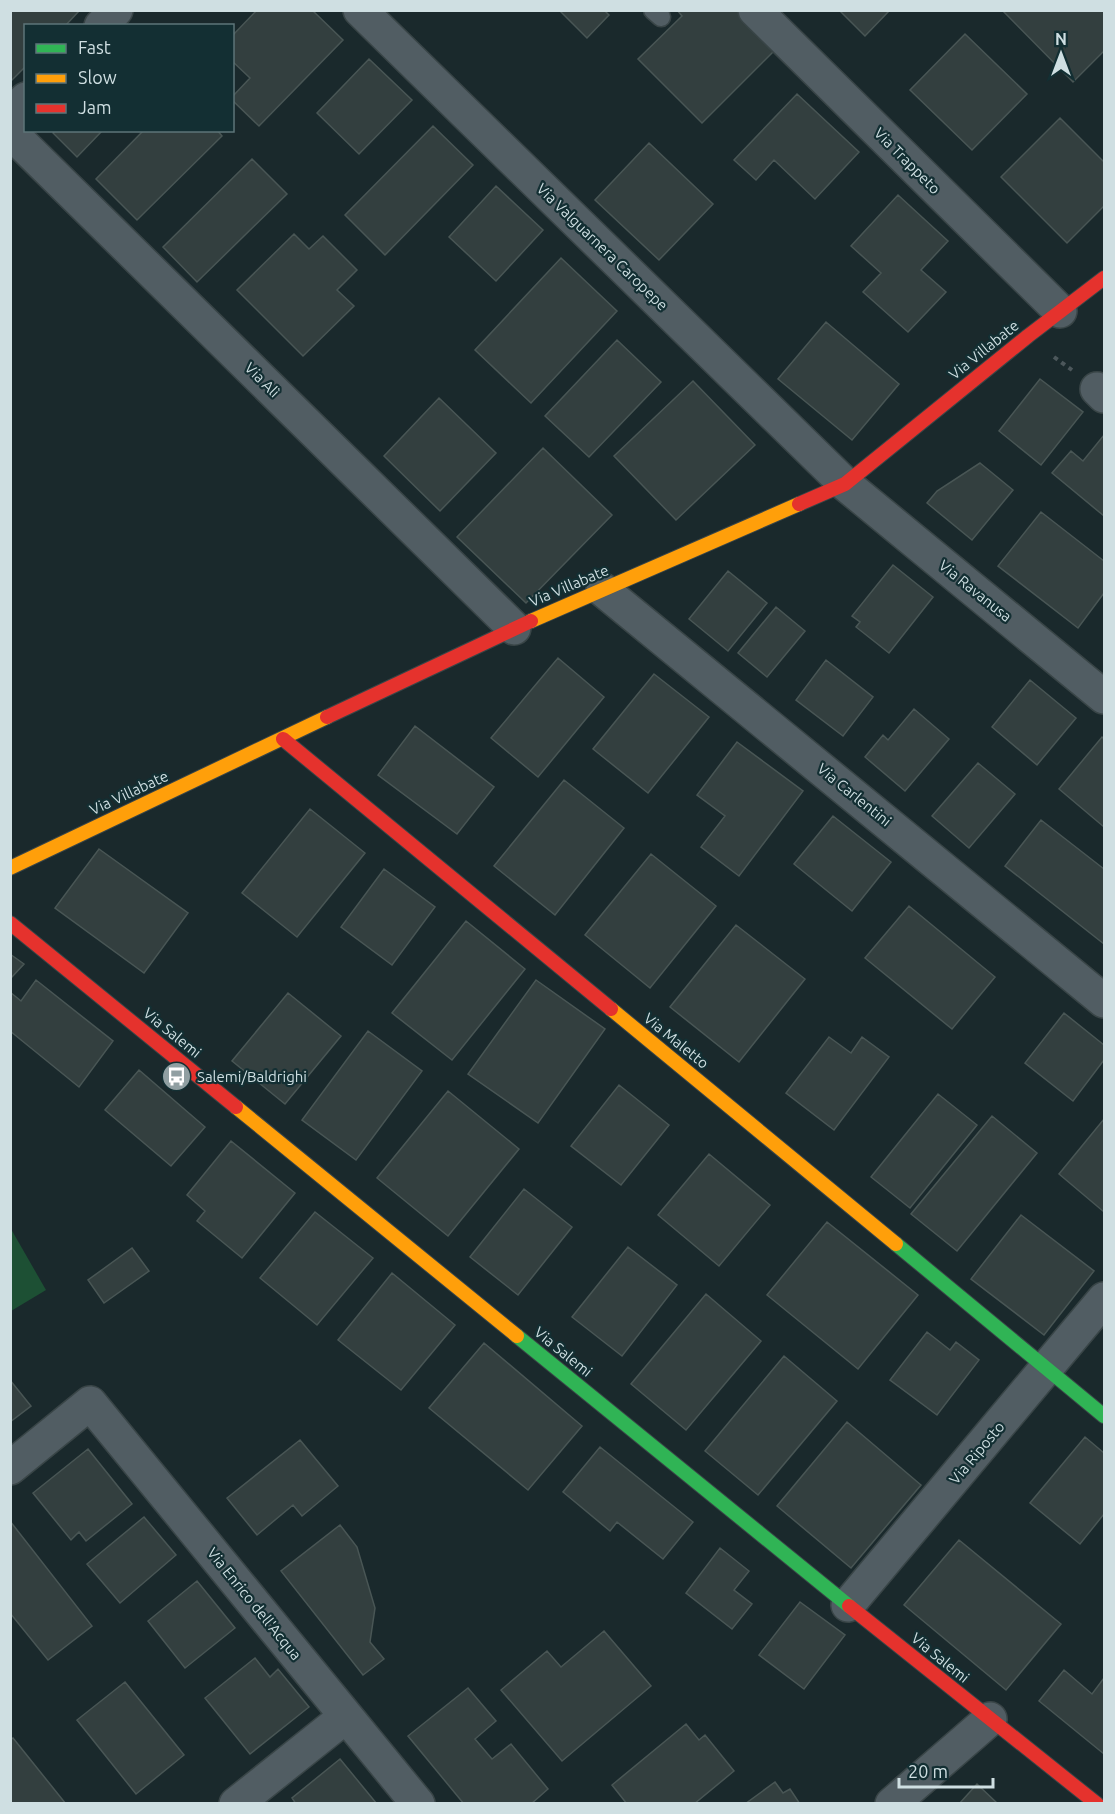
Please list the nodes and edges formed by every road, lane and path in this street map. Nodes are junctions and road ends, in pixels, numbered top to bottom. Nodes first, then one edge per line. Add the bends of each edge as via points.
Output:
1 (116, 10) edge
2 (360, 10) edge
3 (755, 10) edge
4 (103, 24) edge
5 (24, 101) edge
6 (10, 114) edge
7 (10, 132) edge
8 (1104, 278) edge
9 (1060, 311) junction
10 (1028, 336) junction
11 (1101, 392) edge
12 (845, 484) junction
13 (603, 590) junction
14 (513, 628) junction
15 (1104, 697) edge
16 (283, 739) junction
17 (10, 868) edge
18 (10, 923) edge
19 (1104, 1001) edge
20 (1104, 1299) edge
21 (1048, 1369) junction
22 (1104, 1416) edge
23 (10, 1468) edge
24 (848, 1605) junction
25 (345, 1717) junction
26 (990, 1719) junction
27 (236, 1803) edge
28 (418, 1803) edge
29 (892, 1803) edge
30 (1096, 1803) edge

1 - 4 street
2 - 12 street, Via Valguarnera Caropepe
3 - 9 street, Via Trappeto
5 - 6 street
7 - 14 street, Via Alì
8 - 9 street, Via Villabate
9 - 10 street, Via Villabate
10 - 11 path
10 - 12 street, Via Villabate
12 - 13 street, Via Villabate
12 - 15 street, Via Ravanusa
13 - 14 street, Via Villabate
13 - 19 street, Via Carlentini
14 - 16 street, Via Villabate
16 - 17 street, Via Villabate
16 - 21 street, Via Maletto
18 - 24 street, Via Salemi
20 - 21 street, Via Riposto
21 - 22 street, Via Maletto
21 - 24 street, Via Riposto
23 - 25 street, Via Enrico dell'Acqua via 90,1403
24 - 26 street, Via Salemi
25 - 27 street
25 - 28 street, Via Enrico dell'Acqua
26 - 29 street
26 - 30 street, Via Salemi

